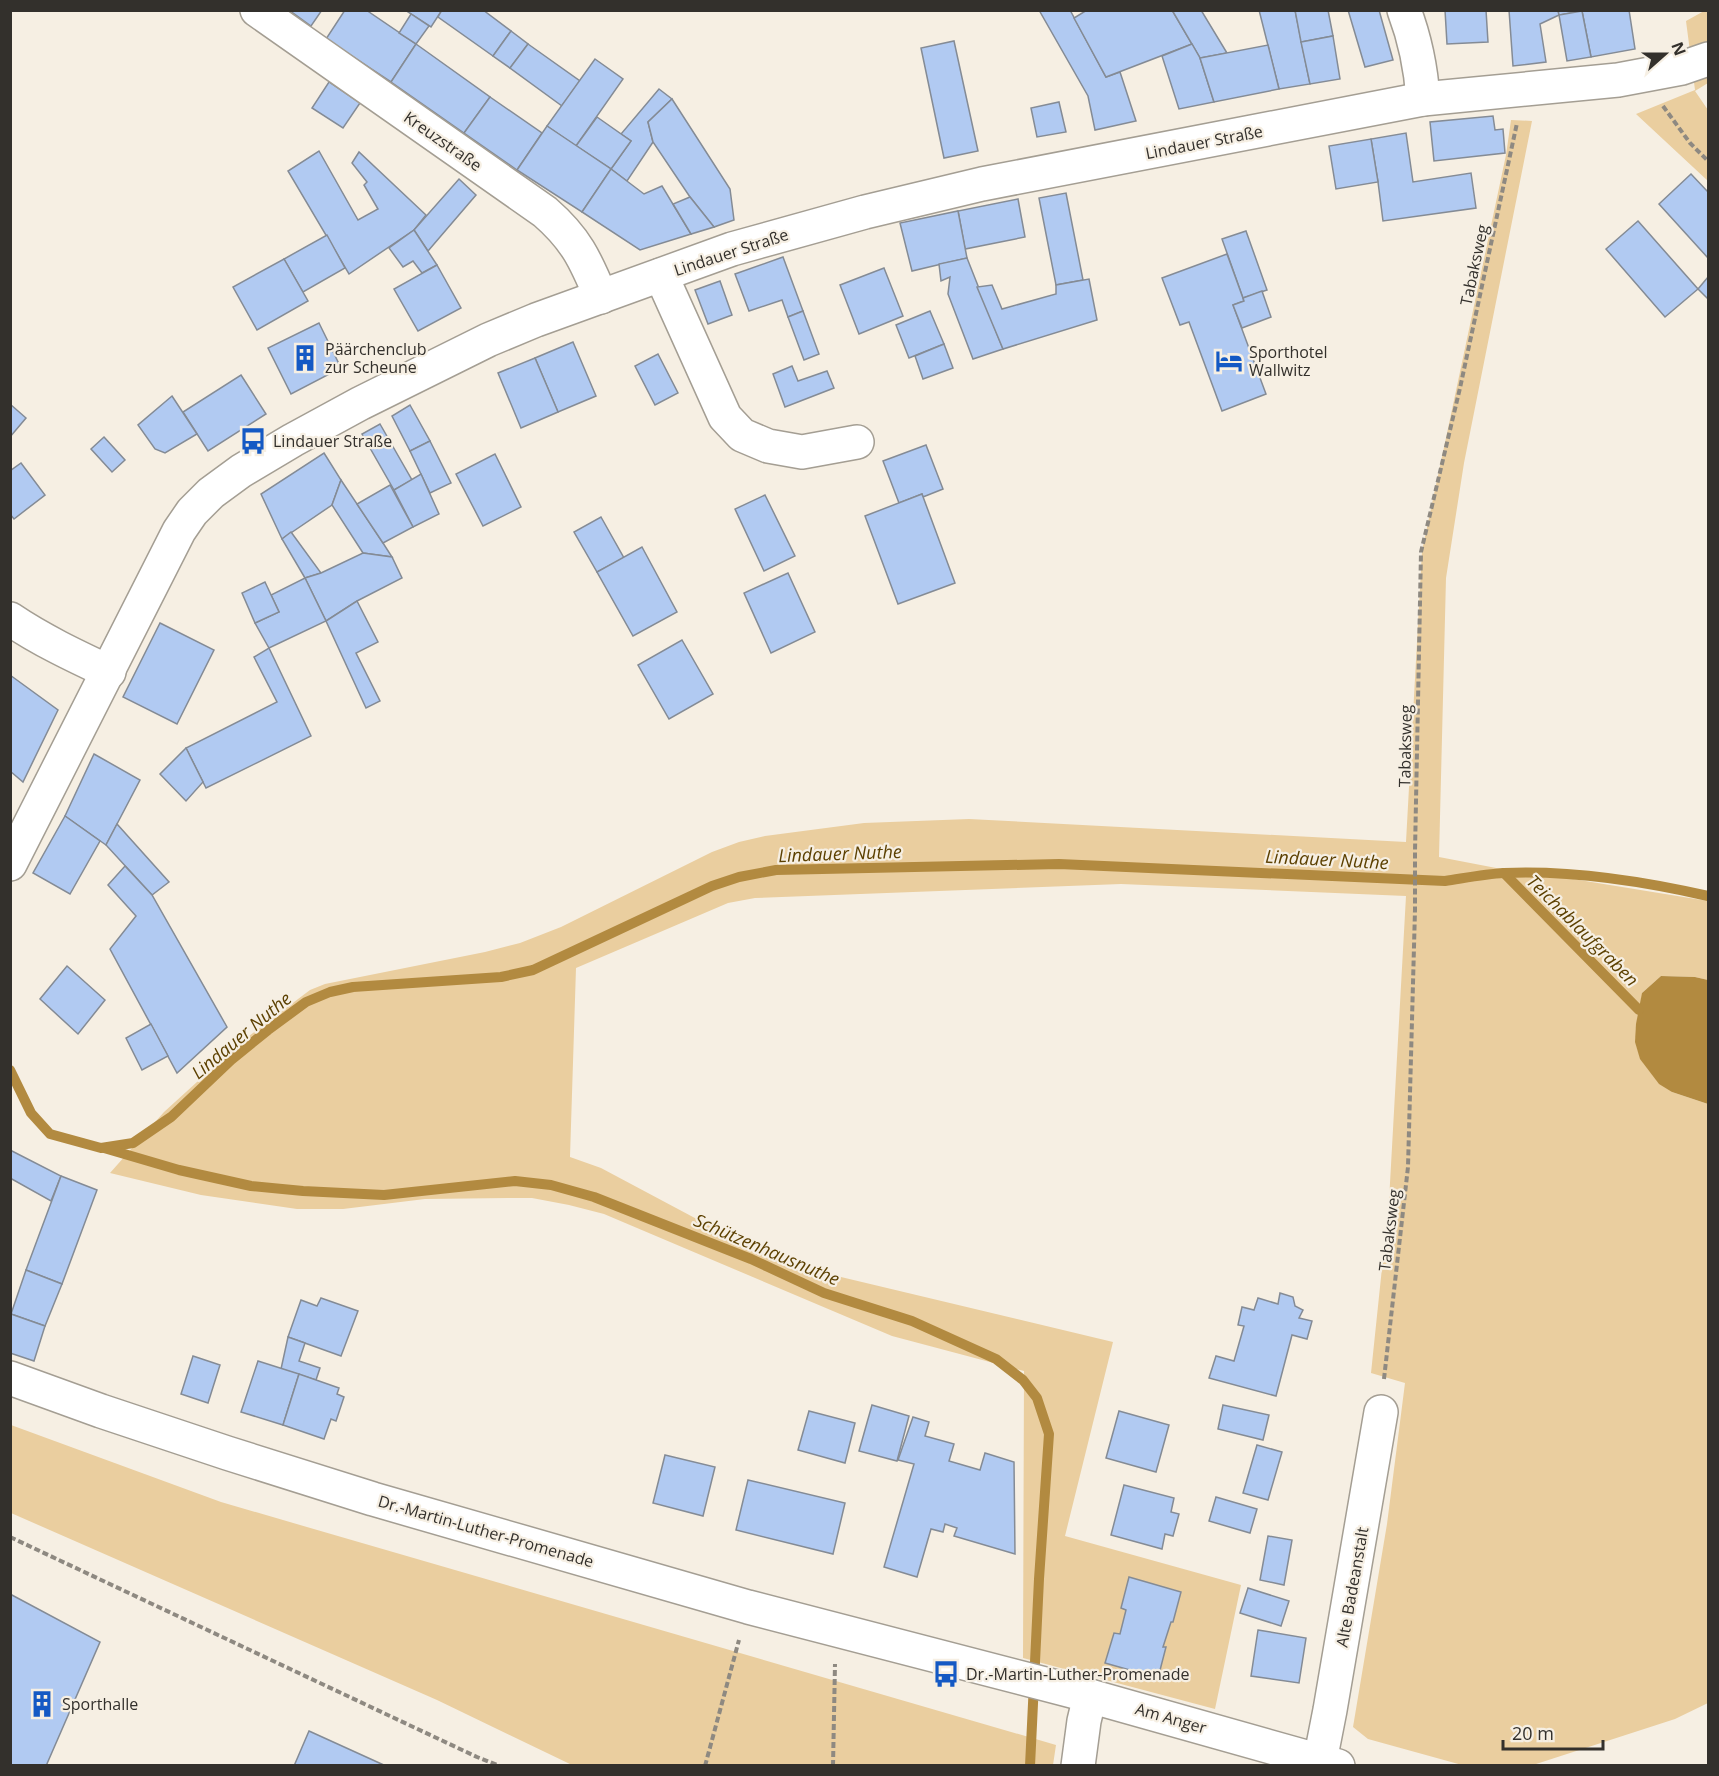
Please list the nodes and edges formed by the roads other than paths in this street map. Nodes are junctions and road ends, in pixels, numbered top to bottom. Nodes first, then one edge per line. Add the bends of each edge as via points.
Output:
1 (257, 10) edge
2 (1404, 10) edge
3 (1708, 59) edge
4 (1423, 99) junction
5 (661, 275) junction
6 (601, 297) junction
7 (858, 442) dead end
8 (10, 618) edge
9 (109, 672) junction
10 (10, 864) edge
11 (10, 1377) edge
12 (1381, 1412) road end
13 (1003, 1673) joint
14 (1081, 1693) junction
15 (1329, 1763) edge
16 (1078, 1766) edge

1 - 6 street, Kreuzstraße via 545,212 577,247
2 - 4 street via 1414,40
3 - 4 street, Lindauer Straße via 1618,80
4 - 5 street, Lindauer Straße via 923,197 732,249
5 - 6 street, Lindauer Straße
5 - 7 street via 725,417 742,435 768,446 802,452
6 - 9 street, Lindauer Straße via 488,340 361,403 211,492 179,531
8 - 9 street
9 - 10 street, Lindauer Straße
11 - 13 street, Dr.-Martin-Luther-Promenade via 112,1415 317,1481 748,1607
12 - 15 street, Alte Badeanstalt via 1334,1688
13 - 14 street, Am Anger
14 - 15 street, Am Anger
14 - 16 street via 1084,1720

